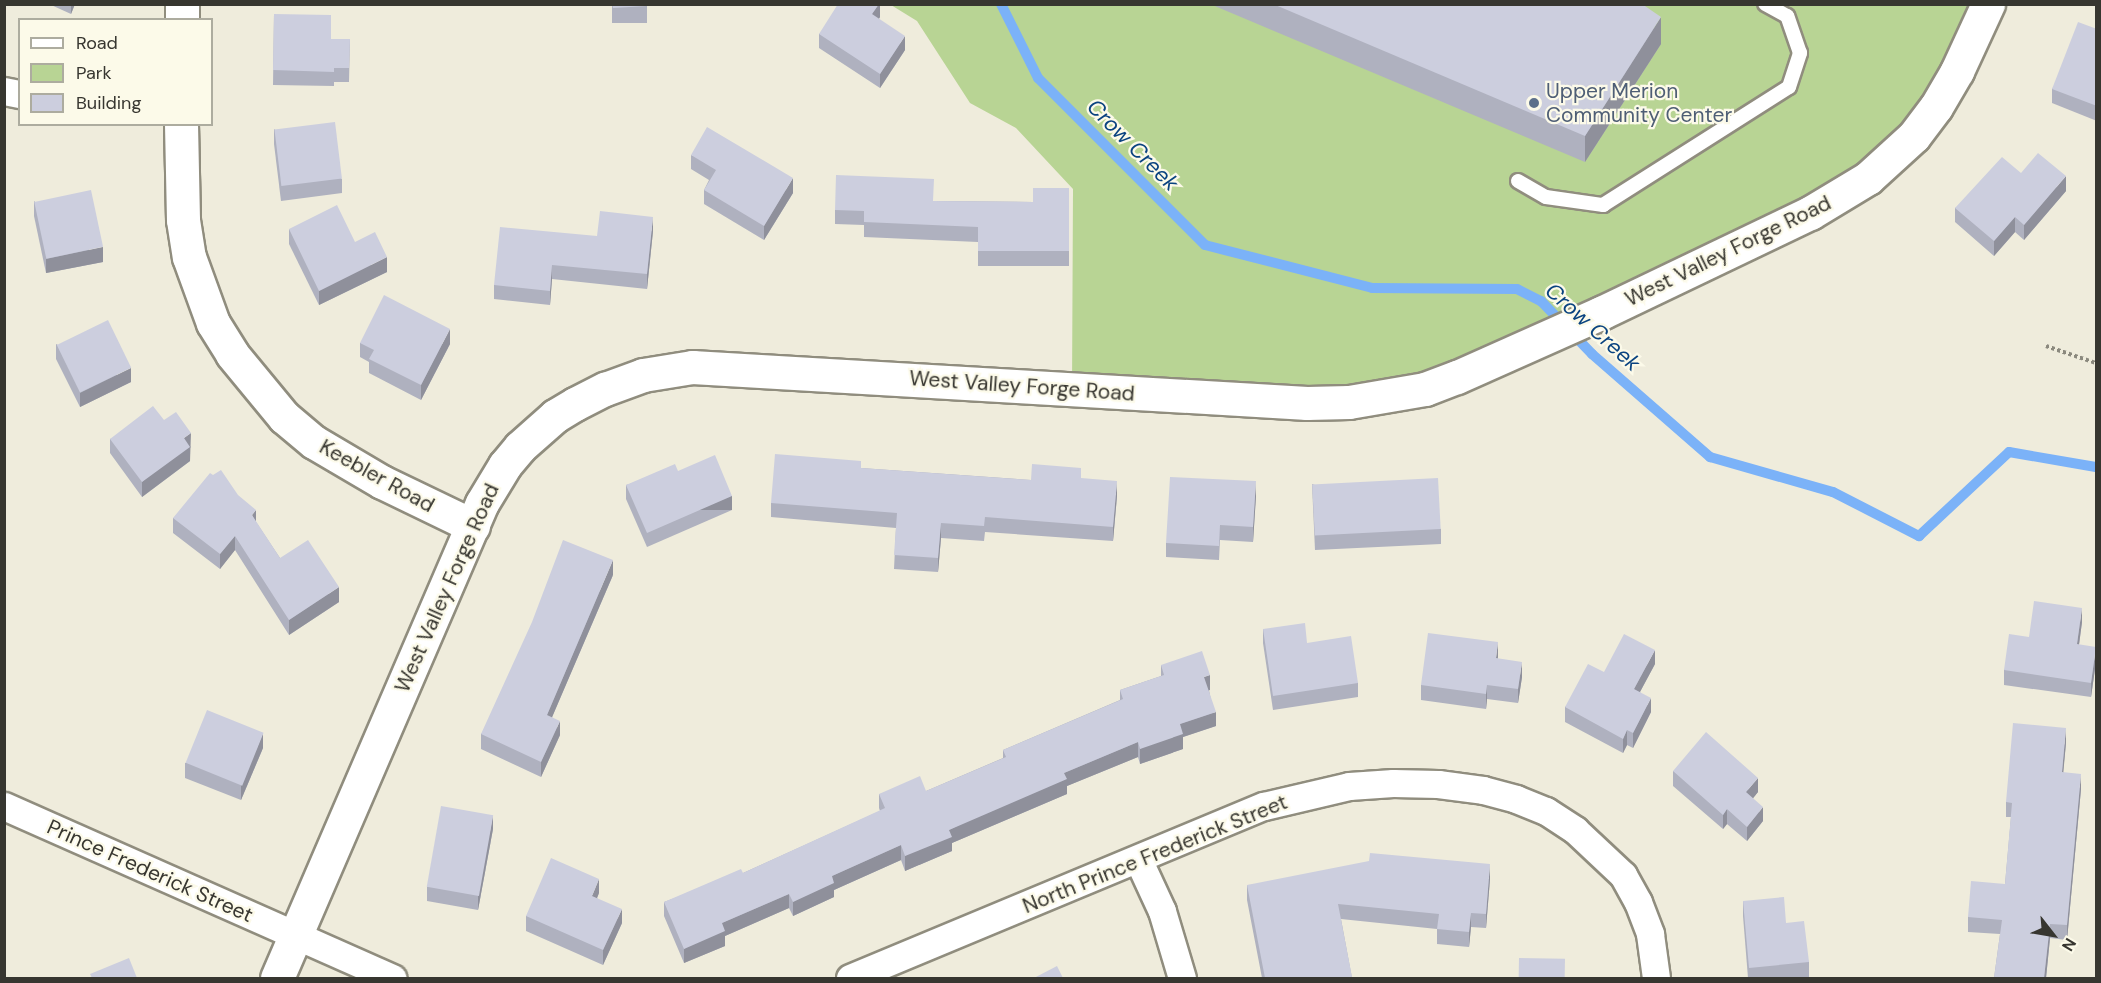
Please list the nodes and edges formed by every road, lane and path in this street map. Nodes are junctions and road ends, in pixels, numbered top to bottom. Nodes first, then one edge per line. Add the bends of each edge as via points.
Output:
1 (1765, 4) edge
2 (1988, 4) edge
3 (181, 126) edge
4 (1518, 181) dead end
5 (2046, 346) dead end
6 (2097, 363) edge
7 (473, 526) junction
8 (4, 806) edge
9 (1138, 859) junction
10 (296, 935) junction
11 (277, 978) edge
12 (393, 978) edge
13 (850, 978) edge
14 (1182, 978) edge
15 (1656, 978) edge

1 - 4 lane via 1787,16 1800,53 1789,87 1603,206 1546,198
2 - 7 main road, West Valley Forge Road via 1936,107 1914,136 1868,178 1809,213 1601,314 1425,389 1349,402 1264,402 718,367 667,370 596,393 536,431 505,465
3 - 7 main road, Keebler Road via 183,220 189,257 213,323 232,354 284,417 314,442 382,483
5 - 6 path
7 - 10 main road, West Valley Forge Road
8 - 10 street, Prince Frederick Street
9 - 13 street, North Prince Frederick Street
9 - 14 street via 1162,911
9 - 15 street, North Prince Frederick Street via 1264,806 1306,794 1394,783 1483,790 1546,812 1575,830 1623,875 1650,934
10 - 11 main road, West Valley Forge Road
10 - 12 street

